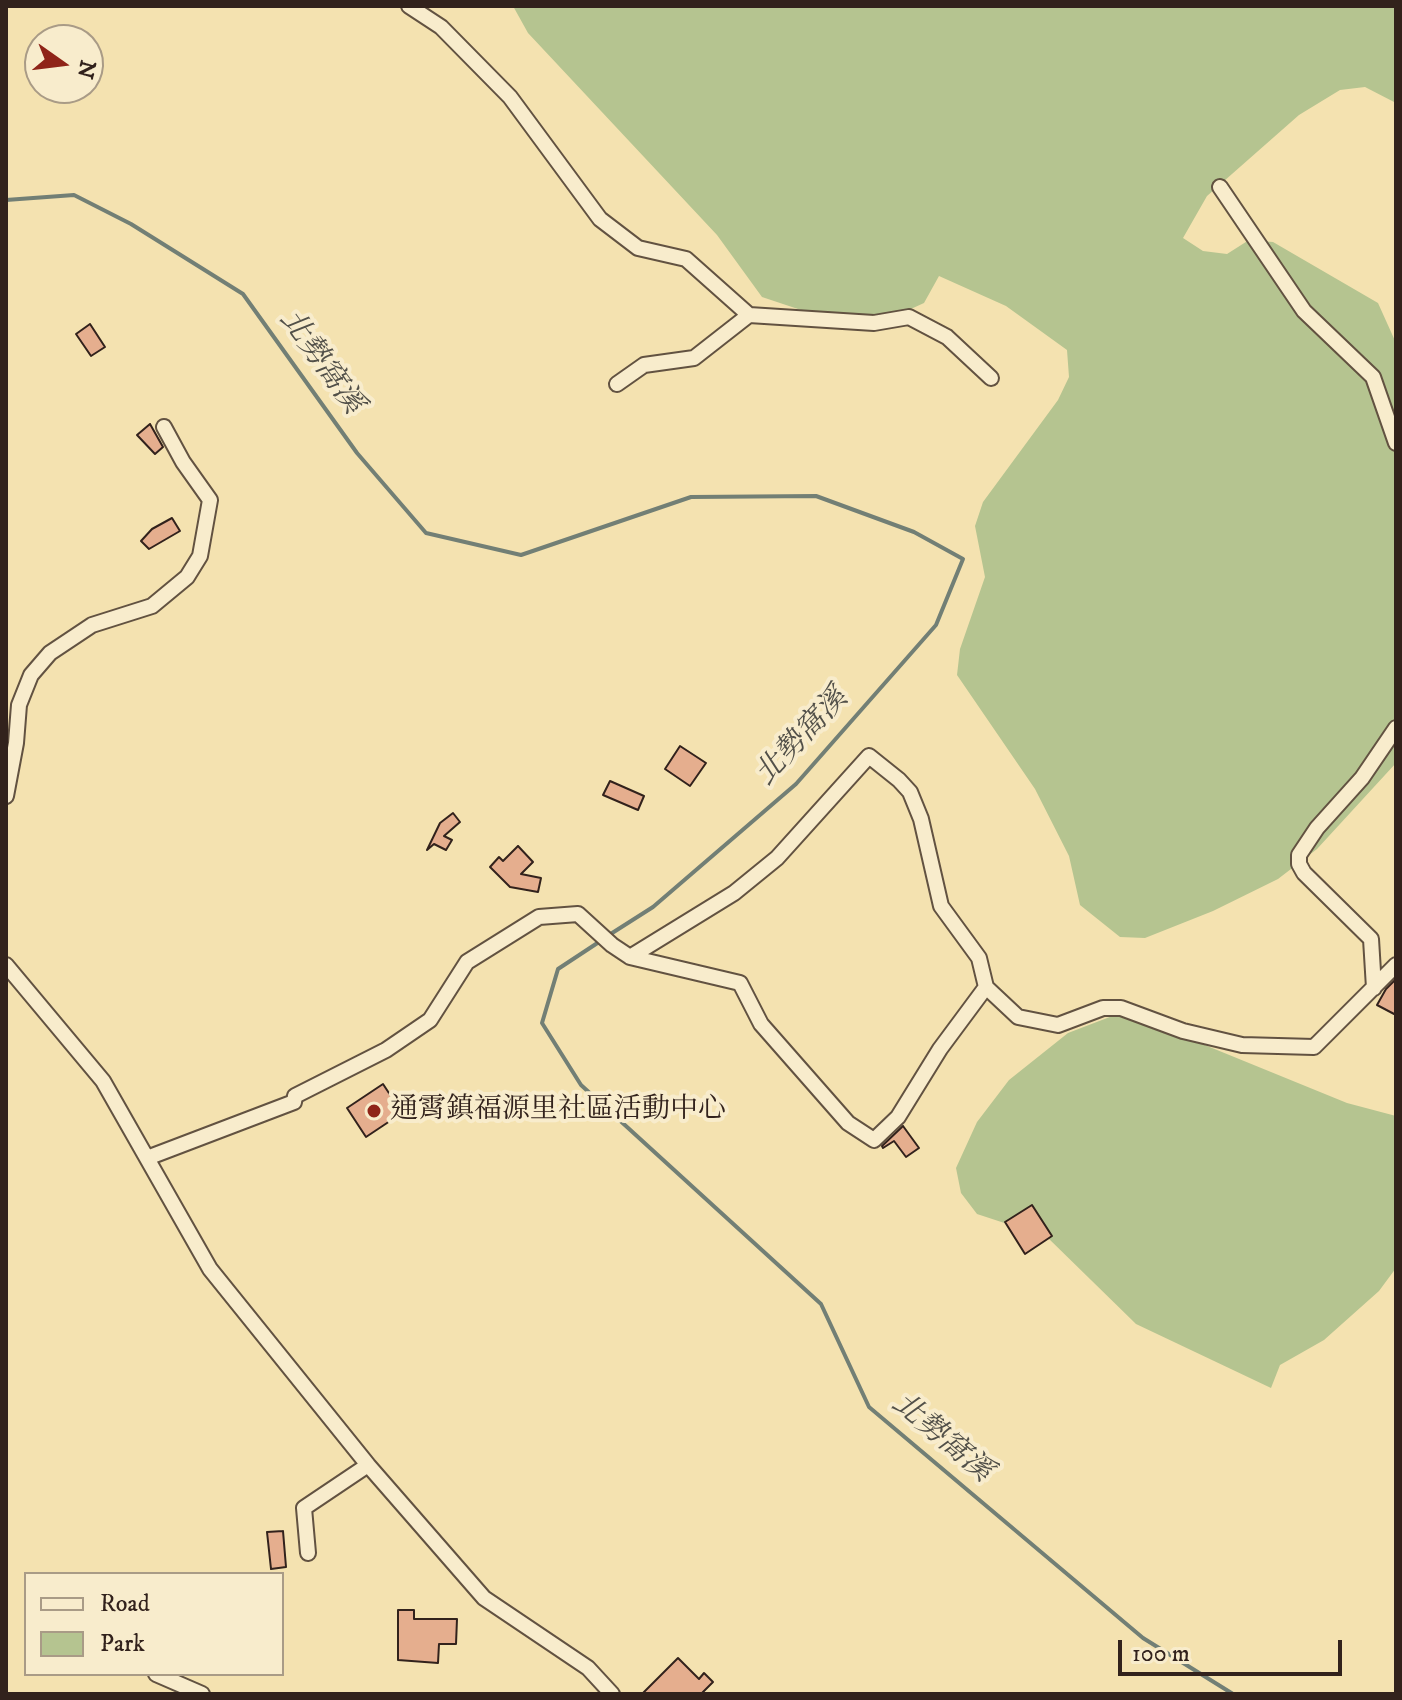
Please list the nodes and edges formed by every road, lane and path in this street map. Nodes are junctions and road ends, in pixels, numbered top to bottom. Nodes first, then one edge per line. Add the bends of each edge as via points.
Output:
1 (409, 6) edge
2 (1220, 187) dead end
3 (749, 315) junction
4 (991, 378) dead end
5 (617, 384) dead end
6 (164, 427) dead end
7 (1396, 443) edge
8 (1396, 728) edge
9 (6, 796) edge
10 (630, 957) junction
11 (6, 965) edge
12 (1396, 965) edge
13 (986, 987) junction
14 (1374, 988) junction
15 (147, 1158) junction
16 (368, 1465) junction
17 (308, 1553) dead end
18 (161, 1676) edge
19 (202, 1694) edge
20 (612, 1694) edge

1 - 3 street via 441,27 510,97 600,219 638,248 686,259
2 - 7 street via 1304,311 1373,377
3 - 4 street via 874,323 909,317 947,337
3 - 5 street via 694,358 644,365
6 - 9 street via 210,500 200,556 187,577 152,606 92,625 50,653 31,675 19,705
8 - 14 street via 1299,855 1304,873 1371,939
10 - 13 street via 740,983 761,1024 848,1123 874,1140 898,1117
10 - 13 street via 734,893 777,858 869,756 910,792 941,906 979,958
10 - 15 street via 578,914 539,917 467,962 430,1020 386,1050 295,1096 294,1102
11 - 15 street via 103,1081
12 - 14 street
13 - 14 street via 1018,1017 1058,1025 1103,1008 1121,1008 1242,1045 1314,1047
15 - 16 street via 210,1269
16 - 17 street via 304,1508
16 - 20 street via 484,1598 588,1668
18 - 19 street

